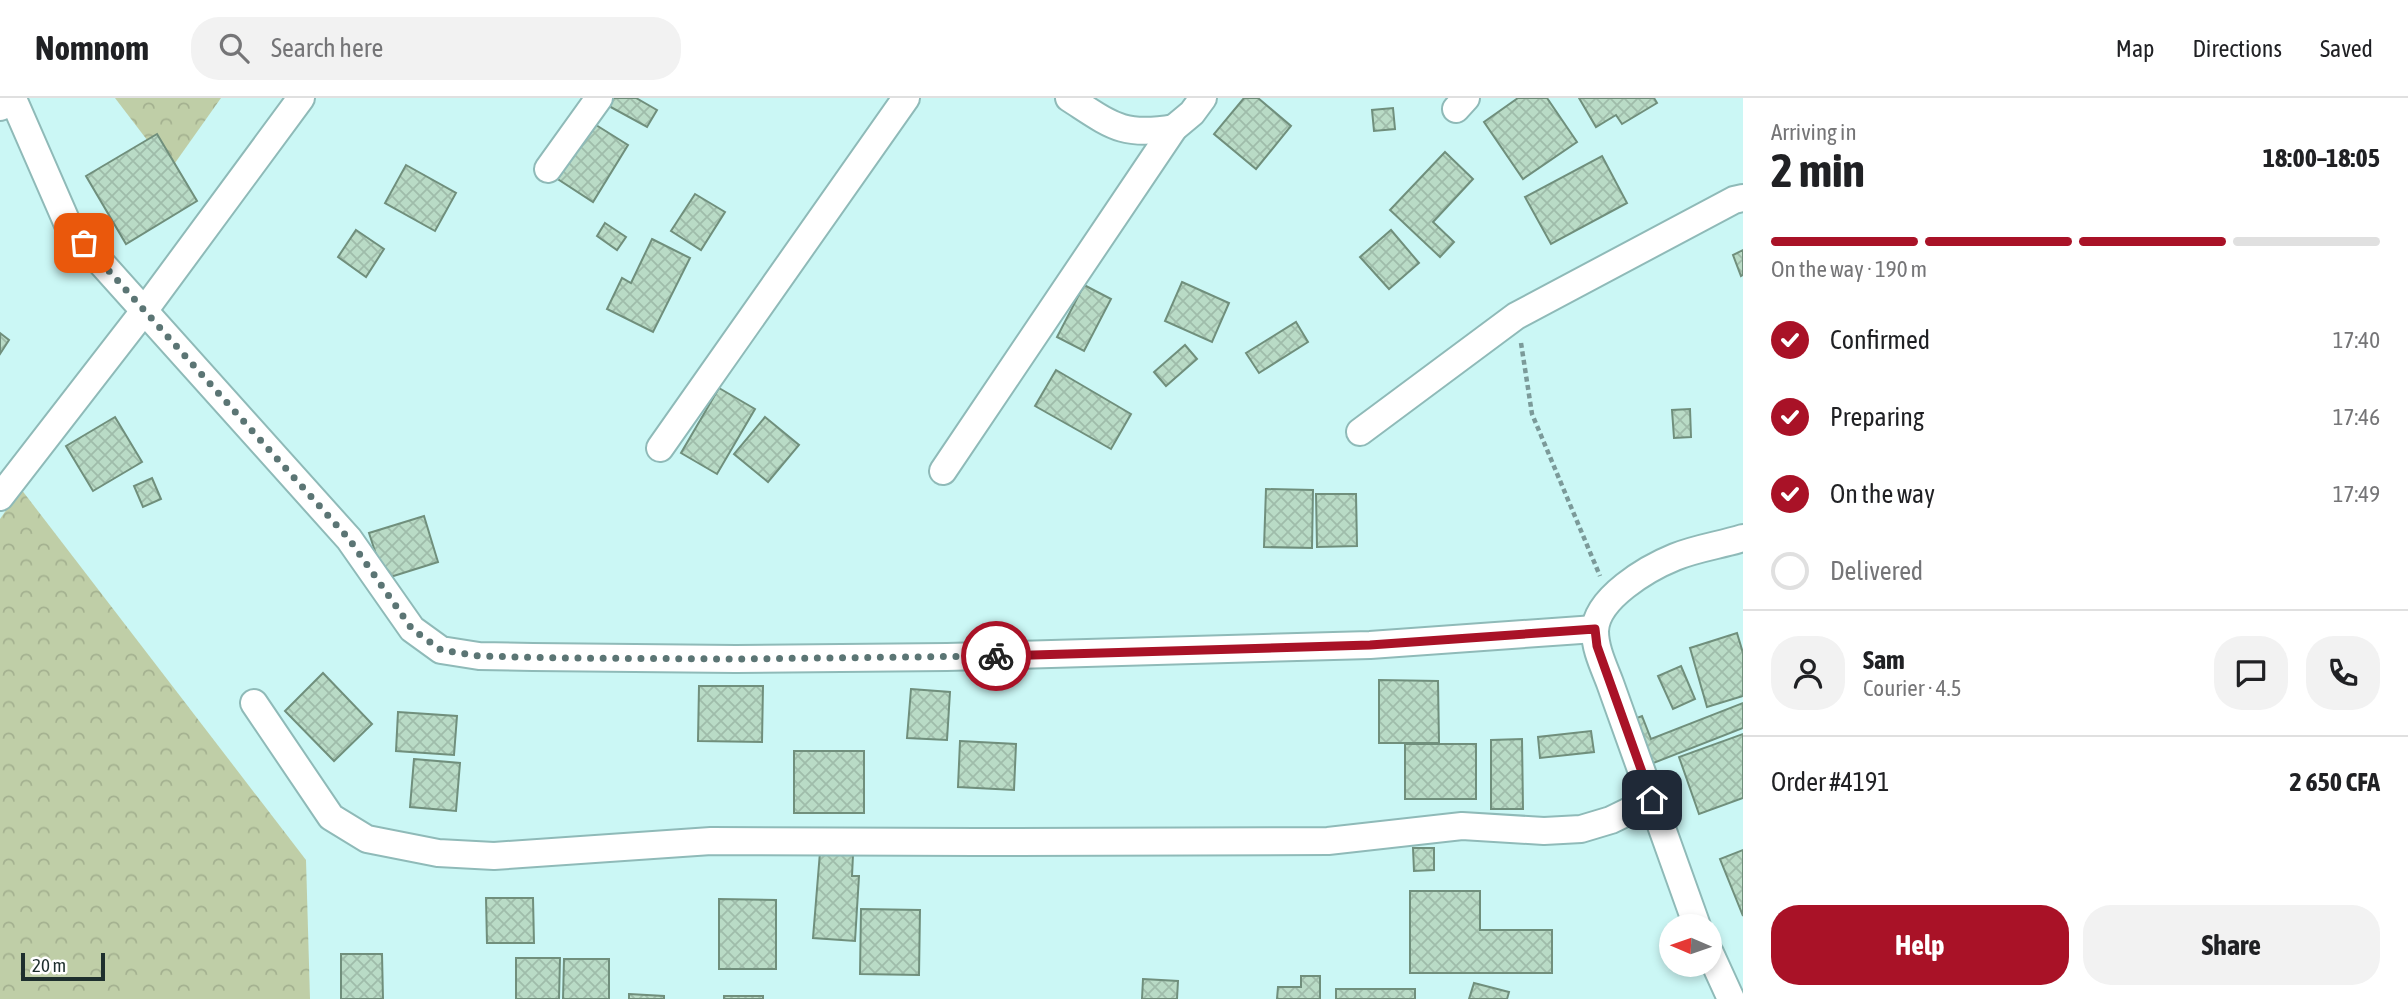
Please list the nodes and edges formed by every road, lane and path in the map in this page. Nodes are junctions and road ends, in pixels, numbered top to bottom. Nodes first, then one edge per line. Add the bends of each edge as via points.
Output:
1 (301, 98) edge
2 (599, 98) edge
3 (906, 98) edge
4 (1069, 98) edge
5 (1203, 98) edge
6 (0, 107) edge
7 (1174, 128) junction
8 (548, 169) dead end
9 (1743, 198) edge
10 (144, 311) junction
11 (1516, 316) junction
12 (1360, 432) dead end
13 (660, 448) dead end
14 (943, 471) dead end
15 (0, 497) edge
16 (1743, 538) edge
17 (1610, 599) junction
18 (1595, 629) junction
19 (254, 703) dead end
20 (1652, 800) junction
21 (1693, 914) edge
22 (1721, 977) edge
23 (1731, 999) edge

1 - 10 street
2 - 8 street
3 - 13 street
4 - 7 street via 1112,127 1148,132
5 - 7 street
6 - 10 street via 14,101 69,226
7 - 14 street
9 - 11 street
10 - 15 street
10 - 18 street via 349,539 412,629 441,650 520,657 947,657 1370,645
11 - 12 street
11 - 17 path via 1532,414
16 - 17 street via 1675,557 1637,577
17 - 18 street
18 - 20 street
19 - 20 street via 331,817 367,839 438,853 494,856 711,841 1328,841 1462,826 1581,829
20 - 21 street
22 - 23 street

